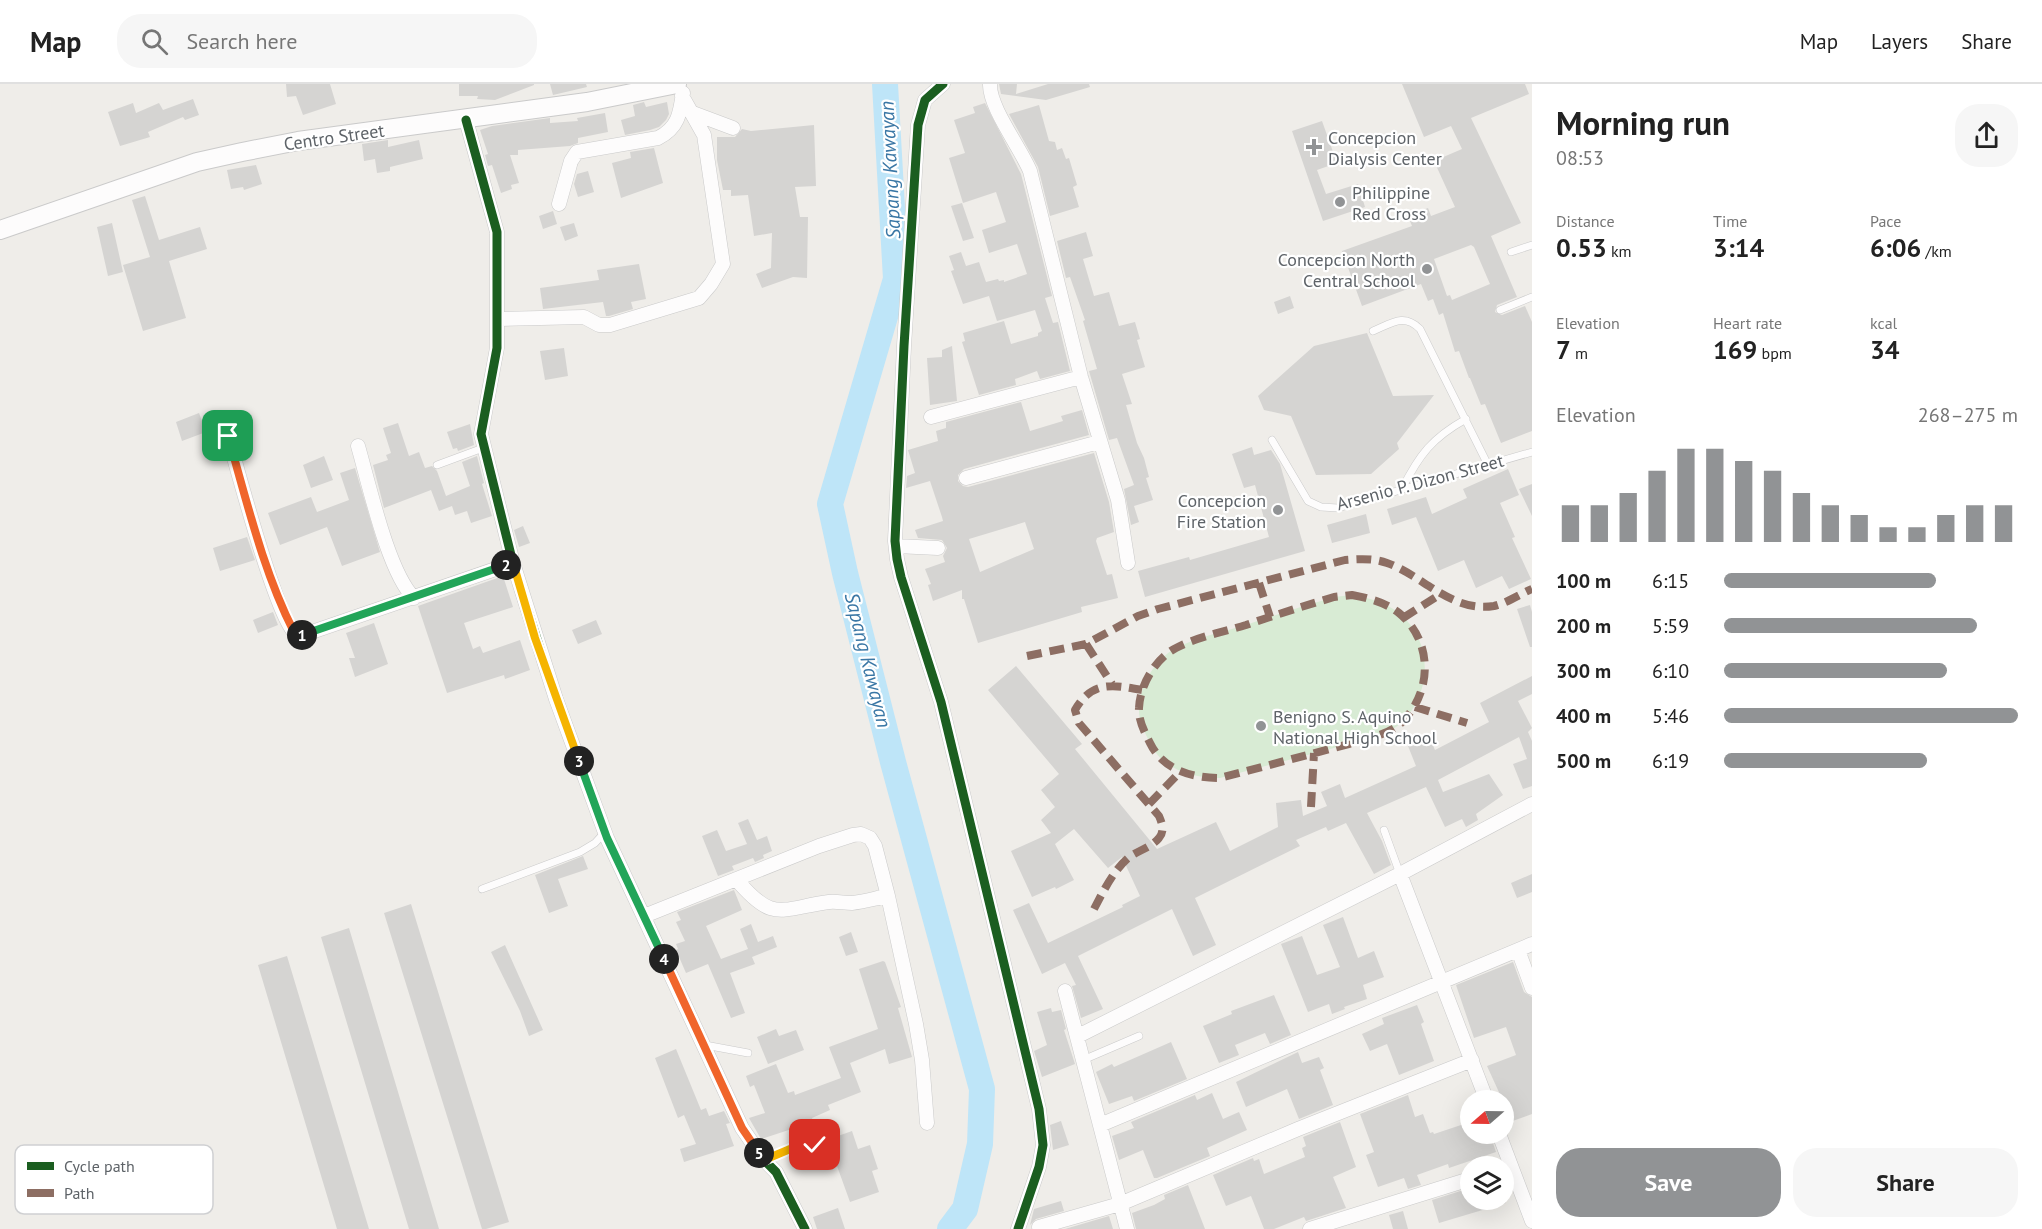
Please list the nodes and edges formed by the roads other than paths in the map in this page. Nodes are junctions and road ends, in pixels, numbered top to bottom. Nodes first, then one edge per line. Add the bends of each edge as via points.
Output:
1 (943, 84) edge
2 (990, 84) edge
3 (681, 88) edge
4 (693, 113) junction
5 (466, 120) junction
6 (733, 128) dead end
7 (559, 204) dead end
8 (0, 230) edge
9 (1532, 245) edge
10 (1511, 252) dead end
11 (1532, 297) edge
12 (1500, 310) dead end
13 (499, 320) junction
14 (1373, 331) dead end
15 (1081, 377) junction
16 (931, 417) dead end
17 (1466, 419) junction
18 (228, 436) dead end
19 (1272, 440) dead end
20 (1100, 442) junction
21 (358, 446) dead end
22 (483, 448) junction
23 (1532, 452) edge
24 (437, 465) dead end
25 (1488, 465) junction
26 (966, 478) dead end
27 (1402, 489) junction
28 (896, 546) junction
29 (938, 548) dead end
30 (513, 563) junction
31 (1128, 563) dead end
32 (414, 598) junction
33 (1532, 804) edge
34 (1384, 830) dead end
35 (605, 832) junction
36 (1400, 874) junction
37 (736, 879) junction
38 (482, 889) dead end
39 (888, 896) junction
40 (644, 916) junction
41 (1532, 944) edge
42 (1518, 950) junction
43 (1440, 982) junction
44 (1532, 988) edge
45 (1065, 991) dead end
46 (1078, 1036) junction
47 (1139, 1036) dead end
48 (705, 1045) junction
49 (748, 1053) dead end
50 (1083, 1060) junction
51 (1472, 1060) junction
52 (1483, 1090) edge
53 (927, 1123) dead end
54 (1100, 1125) junction
55 (819, 1148) dead end
56 (764, 1160) junction
57 (1460, 1182) edge
58 (1514, 1183) edge
59 (1120, 1204) junction
60 (1532, 1221) edge
61 (1039, 1227) dead end
62 (805, 1229) edge
63 (1018, 1229) edge
64 (1127, 1229) edge
65 (1310, 1229) edge

1 - 28 street via 925,100 918,125
2 - 15 street via 997,111 1030,171
3 - 4 street
3 - 5 street, Centro Street
3 - 7 street via 678,120 669,132 658,138 577,152
4 - 6 street
4 - 13 street via 704,135 723,264 699,297 610,325 599,325 584,317
5 - 8 street, Centro Street via 298,141 197,162
5 - 13 street via 497,232
9 - 10 lane
11 - 12 lane
13 - 22 street via 482,427
14 - 17 lane via 1405,319 1412,321 1420,329
15 - 16 street
15 - 20 street
17 - 25 lane
17 - 27 lane via 1428,445
18 - 32 street via 281,607 294,632 303,635
19 - 27 lane, Arsenio P. Dizon Street via 1308,501 1315,505 1338,508
20 - 26 street
20 - 31 street via 1118,500
21 - 32 street via 394,562 405,590
22 - 24 lane
22 - 30 street
23 - 25 lane, Arsenio P. Dizon Street
25 - 27 lane, Arsenio P. Dizon Street
28 - 29 street
28 - 63 street via 901,577 941,702 1039,1109 1043,1144 1039,1167
30 - 32 street
30 - 35 street via 545,669
33 - 36 street
34 - 36 lane
35 - 38 lane via 580,852
35 - 40 street
36 - 43 street
36 - 46 street
37 - 39 street via 761,905 777,910
37 - 39 street via 861,834 875,846
37 - 40 street
39 - 53 street via 916,1024
40 - 48 street
41 - 42 street
42 - 43 street
42 - 44 street
43 - 51 street
43 - 54 street
45 - 46 street
46 - 50 street
47 - 50 lane
48 - 49 lane
48 - 56 street via 742,1128
50 - 54 street
51 - 52 street
51 - 59 street
54 - 59 street
55 - 56 lane via 802,1144
56 - 62 street via 776,1172
57 - 65 street
58 - 60 street
59 - 61 street
59 - 64 street

